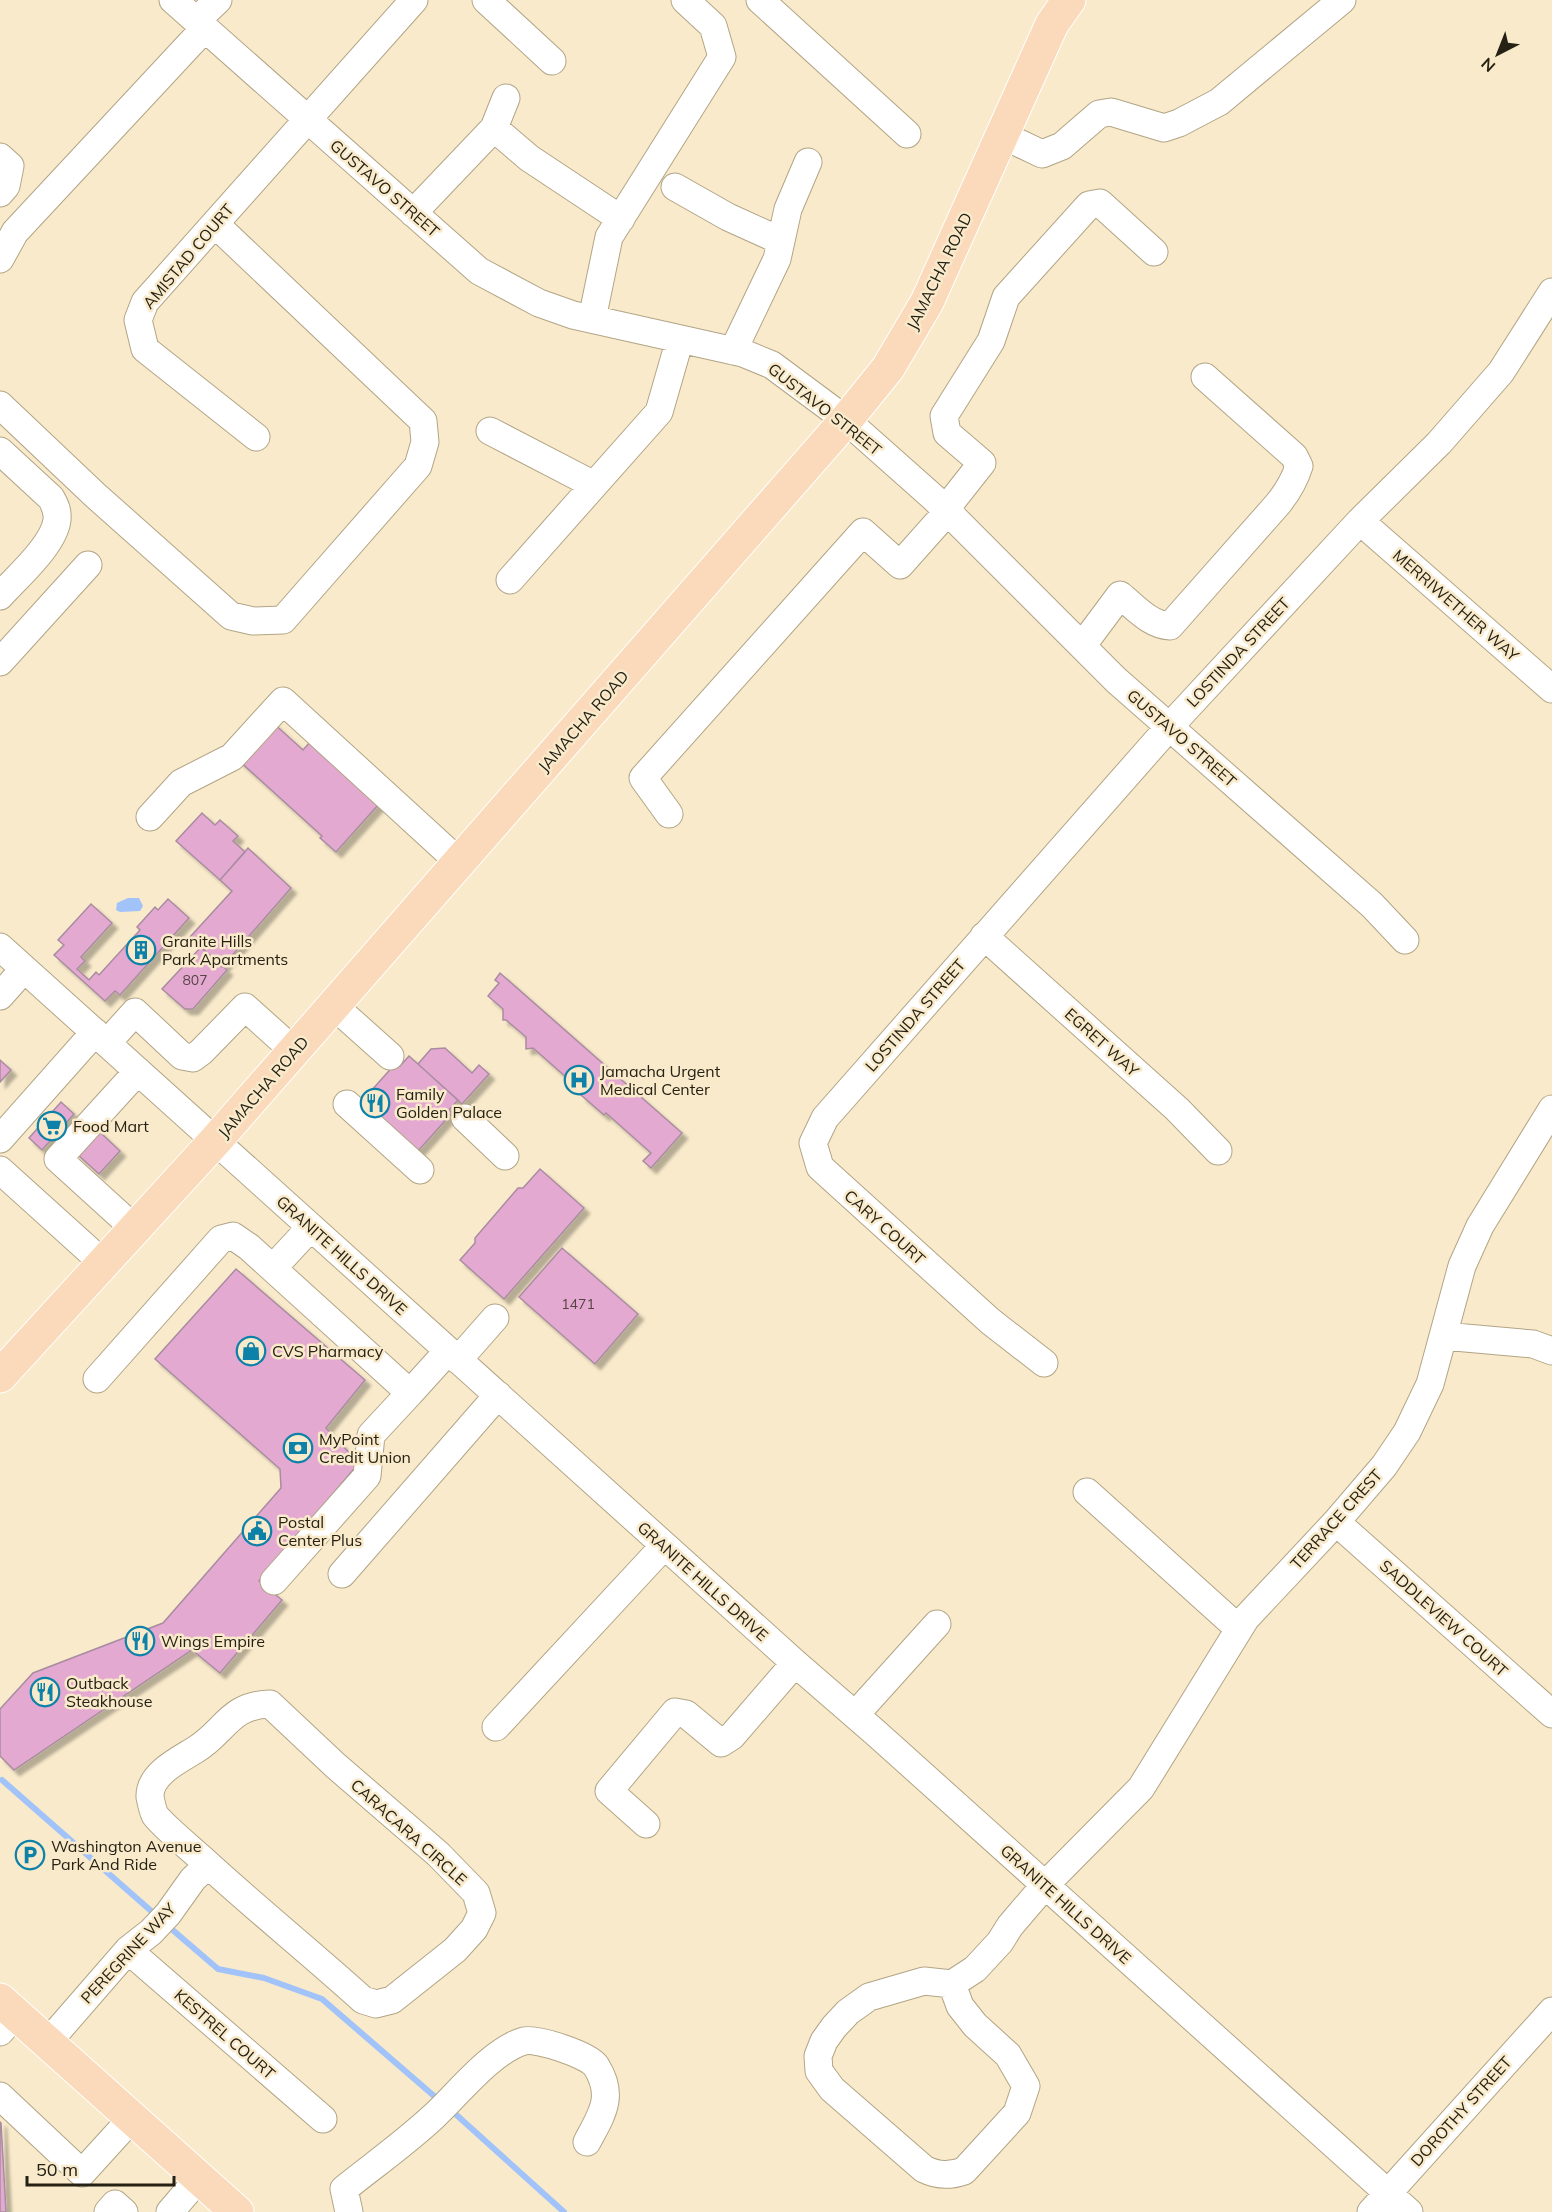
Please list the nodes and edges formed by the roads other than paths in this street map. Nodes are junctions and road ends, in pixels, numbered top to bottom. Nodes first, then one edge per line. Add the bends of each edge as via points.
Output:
1 (173, 0) edge
2 (218, 0) edge
3 (414, 0) edge
4 (486, 0) edge
5 (685, 0) edge
6 (760, 0) edge
7 (1069, 0) edge
8 (1342, 0) edge
9 (201, 25) junction
10 (552, 61) dead end
11 (506, 98) dead end
12 (307, 119) junction
13 (494, 128) junction
14 (907, 134) dead end
15 (1002, 135) junction
16 (5, 161) edge
17 (808, 162) dead end
18 (675, 186) dead end
19 (0, 193) edge
20 (414, 213) junction
21 (621, 219) junction
22 (215, 224) junction
23 (781, 241) junction
24 (1154, 252) dead end
25 (0, 259) edge
26 (1552, 292) edge
27 (592, 319) junction
28 (680, 339) junction
29 (733, 351) junction
30 (1205, 377) dead end
31 (0, 405) edge
32 (846, 420) junction
33 (490, 431) dead end
34 (256, 437) dead end
35 (0, 451) edge
36 (594, 485) junction
37 (948, 511) junction
38 (1360, 521) junction
39 (88, 565) dead end
40 (510, 580) dead end
41 (0, 596) edge
42 (1082, 646) junction
43 (0, 662) edge
44 (1552, 689) edge
45 (1170, 726) junction
46 (669, 814) dead end
47 (150, 818) dead end
48 (459, 862) junction
49 (984, 936) junction
50 (1406, 940) dead end
51 (0, 947) edge
52 (24, 969) junction
53 (0, 996) edge
54 (334, 1006) junction
55 (101, 1038) junction
56 (294, 1051) junction
57 (390, 1056) dead end
58 (138, 1071) junction
59 (347, 1104) dead end
60 (1552, 1109) edge
61 (465, 1118) dead end
62 (825, 1118) joint
63 (0, 1139) edge
64 (215, 1141) junction
65 (1218, 1151) dead end
66 (505, 1156) dead end
67 (0, 1170) edge
68 (420, 1170) dead end
69 (311, 1227) junction
70 (135, 1229) junction
71 (103, 1263) junction
72 (273, 1268) junction
73 (495, 1318) dead end
74 (1443, 1336) junction
75 (1552, 1351) edge
76 (453, 1356) junction
77 (1044, 1363) dead end
78 (0, 1376) edge
79 (97, 1378) dead end
80 (410, 1393) junction
81 (498, 1395) junction
82 (1087, 1492) dead end
83 (1335, 1522) junction
84 (664, 1546) junction
85 (342, 1574) dead end
86 (274, 1581) dead end
87 (937, 1624) dead end
88 (1238, 1628) junction
89 (795, 1663) junction
90 (1552, 1714) edge
91 (855, 1716) junction
92 (496, 1727) dead end
93 (646, 1824) dead end
94 (208, 1864) junction
95 (1045, 1885) junction
96 (128, 1950) junction
97 (952, 1984) junction
98 (1552, 2011) edge
99 (5, 2015) edge
100 (48, 2042) junction
101 (0, 2096) edge
102 (132, 2118) junction
103 (323, 2119) dead end
104 (587, 2142) dead end
105 (199, 2178) junction
106 (1379, 2203) edge
107 (108, 2212) edge
108 (124, 2212) edge
109 (170, 2212) edge
110 (237, 2212) edge
111 (349, 2212) edge
112 (1408, 2212) edge

1 - 9 street, GUSTAVO STREET
2 - 9 street
3 - 12 street, AMISTAD COURT
4 - 10 street
5 - 21 street via 713,26 722,57
6 - 14 street
7 - 15 main road, JAMACHA ROAD via 1052,24
8 - 15 street via 1219,102 1179,123 1164,128 1111,112 1100,114 1062,146 1042,154
9 - 12 street, GUSTAVO STREET
9 - 25 street via 15,232
11 - 13 street
12 - 20 street, GUSTAVO STREET
12 - 22 street, AMISTAD COURT
13 - 20 street
13 - 21 street via 529,158
15 - 32 main road, JAMACHA ROAD via 927,302 888,368
16 - 19 street via 6,186
17 - 23 street via 788,209
18 - 23 street via 728,217
20 - 27 street, GUSTAVO STREET via 479,271 539,303
21 - 27 street via 609,237
22 - 31 street via 423,421 425,442 417,466 284,620 253,621 231,616
22 - 34 street, AMISTAD COURT via 145,302 138,320 145,350
23 - 29 street via 777,259
24 - 37 street via 1101,203 1089,205 1006,297 991,341 944,416 947,433 982,463
26 - 38 street, LOSTINDA STREET via 1501,372 1439,443
27 - 28 street, GUSTAVO STREET
28 - 29 street, GUSTAVO STREET
28 - 36 street via 659,412
29 - 32 street, GUSTAVO STREET via 772,365
30 - 42 street via 1294,456 1299,466 1296,477 1277,505 1170,626 1152,621 1120,594
32 - 37 street, GUSTAVO STREET
32 - 48 main road, JAMACHA ROAD
33 - 36 street
35 - 41 street via 51,498 58,518 49,539
36 - 40 street
37 - 42 street, GUSTAVO STREET
37 - 46 street via 900,565 862,532 644,778
38 - 44 street, MERRIWETHER WAY
38 - 45 street, LOSTINDA STREET
39 - 43 street
42 - 45 street, GUSTAVO STREET
45 - 49 street, LOSTINDA STREET
45 - 50 street, GUSTAVO STREET via 1372,905
47 - 48 street via 181,783 232,757 283,701
48 - 54 main road, JAMACHA ROAD
49 - 62 street, LOSTINDA STREET
49 - 65 street, EGRET WAY via 1177,1109
51 - 52 street, GRANITE HILLS DRIVE
52 - 53 street
52 - 55 street, GRANITE HILLS DRIVE
54 - 56 main road, JAMACHA ROAD
54 - 57 street
55 - 56 street via 135,1012 182,1056 193,1058 245,1007
55 - 58 street, GRANITE HILLS DRIVE
55 - 63 street
56 - 64 main road, JAMACHA ROAD
58 - 64 street, GRANITE HILLS DRIVE
58 - 70 street via 58,1159
59 - 68 street
60 - 74 street, TERRACE CREST via 1480,1226 1462,1266
61 - 66 street
62 - 77 street, CARY COURT via 813,1143 820,1167 990,1321
64 - 69 street, GRANITE HILLS DRIVE
64 - 70 main road, JAMACHA ROAD
67 - 71 street
69 - 72 street
69 - 76 street, GRANITE HILLS DRIVE
70 - 71 main road, JAMACHA ROAD
71 - 78 main road, JAMACHA ROAD
72 - 79 street via 237,1237 221,1239
72 - 80 street
73 - 76 street
74 - 75 street via 1533,1344
74 - 83 street, TERRACE CREST via 1430,1384 1407,1432
76 - 80 street
76 - 81 street, GRANITE HILLS DRIVE
80 - 86 street via 371,1435 367,1476
81 - 84 street, GRANITE HILLS DRIVE
81 - 85 street
82 - 88 street
83 - 88 street, TERRACE CREST
83 - 90 street, SADDLEVIEW COURT
84 - 89 street, GRANITE HILLS DRIVE
84 - 92 street
87 - 91 street
88 - 95 street, TERRACE CREST via 1141,1788
89 - 91 street, GRANITE HILLS DRIVE
89 - 93 street via 732,1736 721,1743 686,1714 675,1712 609,1791
91 - 95 street, GRANITE HILLS DRIVE
94 - 94 street, CARACARA CIRCLE via 363,2000 376,2004 392,2000 455,1950 474,1929 482,1912 476,1893 438,1854 270,1704 244,1708 209,1742 167,1768 156,1780 150,1796 155,1815
94 - 96 street, PEREGRINE WAY via 159,1923
95 - 97 street, TERRACE CREST via 975,1969
95 - 106 street, GRANITE HILLS DRIVE
96 - 100 street, PEREGRINE WAY
96 - 103 street, KESTREL COURT
97 - 97 street via 924,1981 868,1997 834,2027 818,2056 819,2071 832,2089 924,2169 952,2175 964,2171 1017,2114 1026,2086 1008,2055 960,2006
98 - 106 street, DOROTHY STREET
99 - 100 main road
100 - 102 main road
101 - 102 street via 82,2173
102 - 105 main road
104 - 111 street via 605,2109 603,2077 593,2062 544,2042 526,2040 505,2050 434,2117 344,2189
105 - 109 street
105 - 110 main road
106 - 112 street, GRANITE HILLS DRIVE
107 - 108 street via 115,2204

